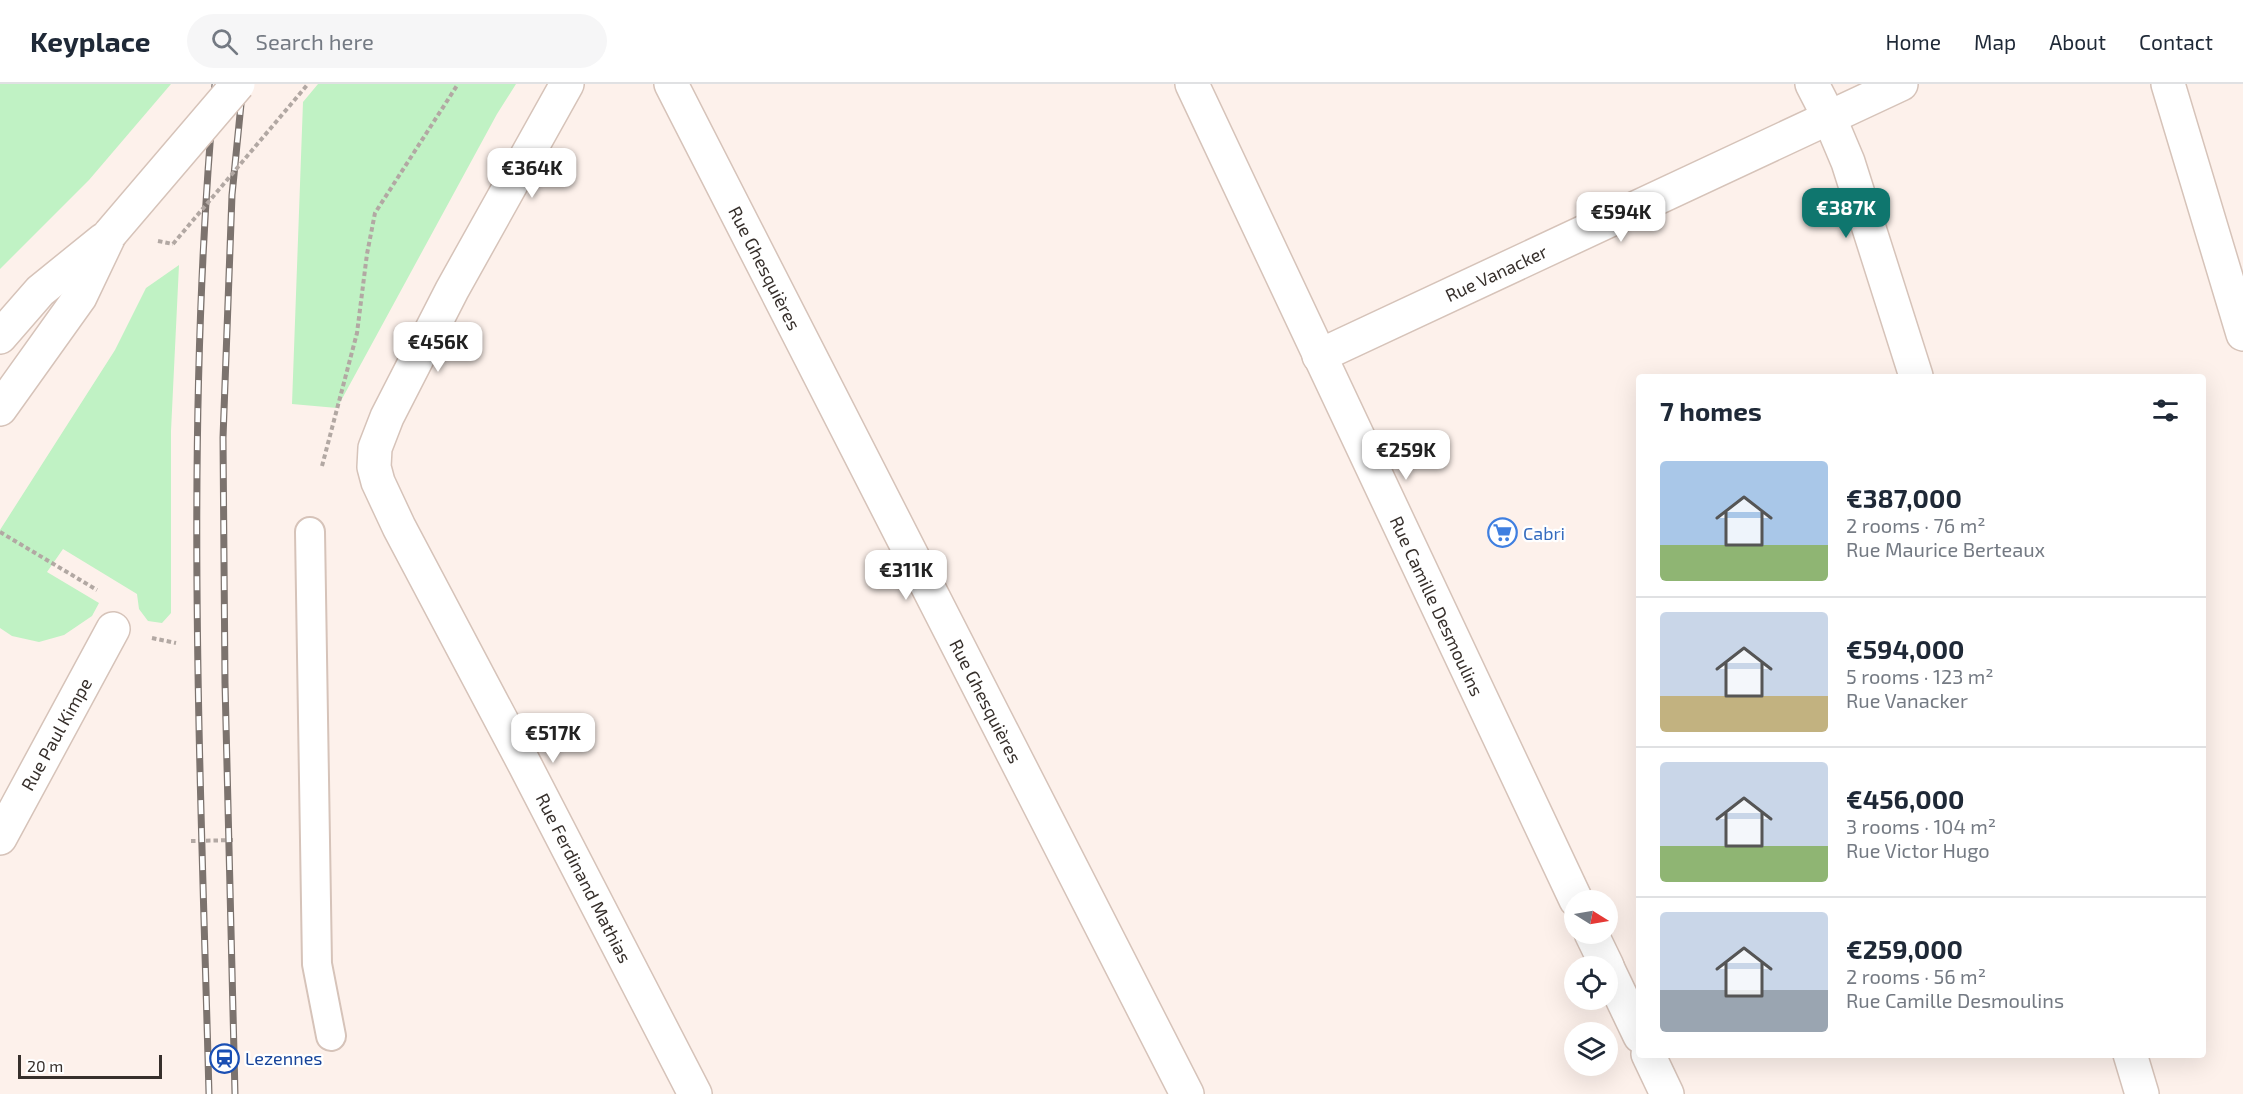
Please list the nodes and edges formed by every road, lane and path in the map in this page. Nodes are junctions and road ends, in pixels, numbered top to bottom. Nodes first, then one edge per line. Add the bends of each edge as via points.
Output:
1 (238, 84) edge
2 (308, 84) edge
3 (458, 84) edge
4 (567, 84) edge
5 (671, 84) edge
6 (1192, 84) edge
7 (1812, 84) edge
8 (1901, 84) edge
9 (2168, 84) edge
10 (1829, 117) junction
11 (110, 234) junction
12 (173, 244) dead end
13 (2243, 334) edge
14 (0, 337) edge
15 (1319, 356) junction
16 (1915, 374) edge
17 (0, 409) edge
18 (322, 466) dead end
19 (0, 532) edge
20 (310, 532) dead end
21 (113, 629) joint
22 (160, 640) dead end
23 (176, 643) dead end
24 (0, 838) edge
25 (234, 840) dead end
26 (191, 841) dead end
27 (1570, 890) edge
28 (1618, 991) edge
29 (1636, 1028) edge
30 (331, 1036) dead end
31 (1650, 1058) edge
32 (2131, 1058) edge
33 (695, 1094) edge
34 (1187, 1094) edge
35 (1667, 1094) edge
36 (2142, 1094) edge

1 - 11 street, bridge
2 - 12 path, bridge
3 - 18 path via 375,213 357,333
4 - 33 street, Rue Ferdinand Mathias via 452,290 379,435 374,467 389,508
5 - 34 street, Rue Ghesquières
6 - 15 street, Rue Camille Desmoulins
7 - 10 street
8 - 10 street, Rue Vanacker
9 - 13 street
10 - 15 street, Rue Vanacker
10 - 16 street via 1848,162
11 - 14 street via 40,291
11 - 17 street via 80,297
15 - 27 street, Rue Camille Desmoulins
19 - 21 path via 106,595
20 - 30 lane via 317,964
21 - 24 street, Rue Paul Kimpe
22 - 23 path
25 - 26 path
28 - 29 street
31 - 35 street
32 - 36 street

